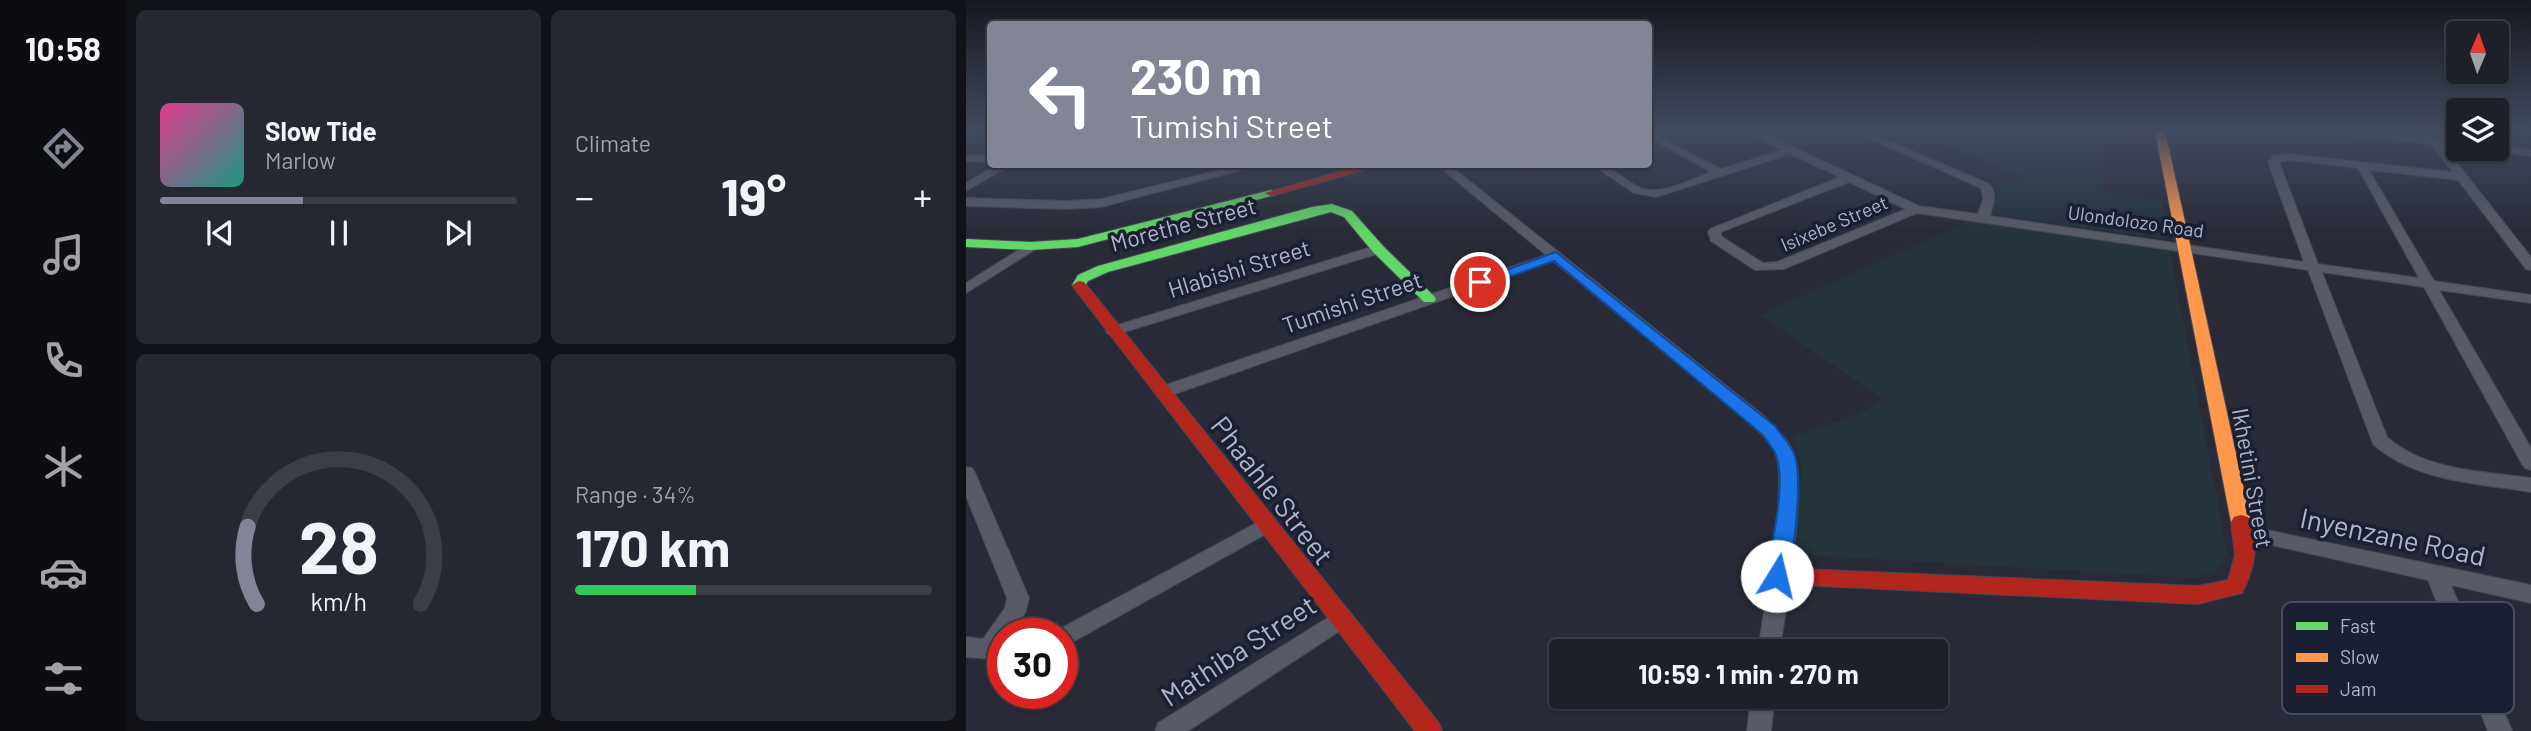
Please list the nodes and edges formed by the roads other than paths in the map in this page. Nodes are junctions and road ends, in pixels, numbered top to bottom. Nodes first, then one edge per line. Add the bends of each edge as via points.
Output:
1 (1706, 165) edge
2 (1744, 165) edge
3 (1822, 165) edge
4 (1936, 165) edge
5 (2167, 165) edge
6 (2275, 165) edge
7 (2355, 165) edge
8 (2453, 165) edge
9 (2362, 166) junction
10 (1001, 168) edge
11 (1243, 168) edge
12 (1366, 168) edge
13 (1446, 168) edge
14 (1603, 168) edge
15 (1720, 173) junction
16 (2463, 177) junction
17 (1849, 178) junction
18 (966, 188) edge
19 (966, 202) edge
20 (1916, 209) junction
21 (1983, 219) junction
22 (966, 243) edge
23 (1031, 246) junction
24 (2185, 248) junction
25 (1378, 249) junction
26 (1556, 256) junction
27 (2531, 266) edge
28 (2311, 267) junction
29 (1080, 281) joint
30 (2428, 284) junction
31 (966, 289) edge
32 (1429, 299) junction
33 (2531, 299) edge
34 (1113, 331) junction
35 (1163, 392) junction
36 (2531, 464) edge
37 (966, 473) edge
38 (2531, 485) edge
39 (1266, 526) junction
40 (2243, 532) junction
41 (2436, 573) junction
42 (1777, 576) junction
43 (2531, 594) edge
44 (2448, 602) edge
45 (1012, 618) edge
46 (1342, 618) junction
47 (1078, 630) edge
48 (1770, 639) edge
49 (966, 647) edge
50 (987, 648) edge
51 (1762, 709) edge
52 (2493, 714) edge
53 (1167, 731) edge
54 (1430, 731) edge
55 (1759, 731) edge
56 (2500, 731) edge

1 - 15 street
2 - 15 street
3 - 17 street, Ulondolozo Road
4 - 21 street via 1988,189
5 - 24 street, Ikhetini Street
6 - 28 street
7 - 9 street
8 - 16 street
9 - 16 street
9 - 30 street
10 - 18 street
11 - 19 street via 1101,203
12 - 23 street via 1102,238
13 - 26 street
14 - 15 street via 1652,194
16 - 27 street
17 - 20 street, Ulondolozo Road
17 - 20 street, Isixebe Street via 1717,229 1714,238 1760,267 1779,266
20 - 21 street, Ulondolozo Road
21 - 24 street, Ulondolozo Road
22 - 23 street
23 - 31 street
24 - 28 street, Ulondolozo Road
24 - 40 street, Ikhetini Street
25 - 29 street, Morethe Street via 1348,214 1325,209 1103,269
25 - 32 street, Morethe Street
25 - 34 street, Hlabishi Street
26 - 32 street, Tumishi Street
26 - 42 street via 1757,419 1777,441 1785,453 1789,489
28 - 30 street, Ulondolozo Road
28 - 38 street via 2383,445 2428,467
29 - 34 street, Phaahle Street
30 - 33 street, Ulondolozo Road
30 - 36 street
32 - 35 street, Tumishi Street
34 - 35 street, Phaahle Street
35 - 39 street, Phaahle Street
37 - 45 street via 1018,598
39 - 46 street, Phaahle Street
39 - 47 street
40 - 41 street, Inyenzane Road
40 - 42 street, Ikhetini Street via 2244,574 2235,587 2199,595
41 - 43 street, Inyenzane Road
41 - 44 street
42 - 48 street
46 - 53 street, Mathiba Street
46 - 54 street, Phaahle Street
49 - 50 street
51 - 55 street
52 - 56 street

